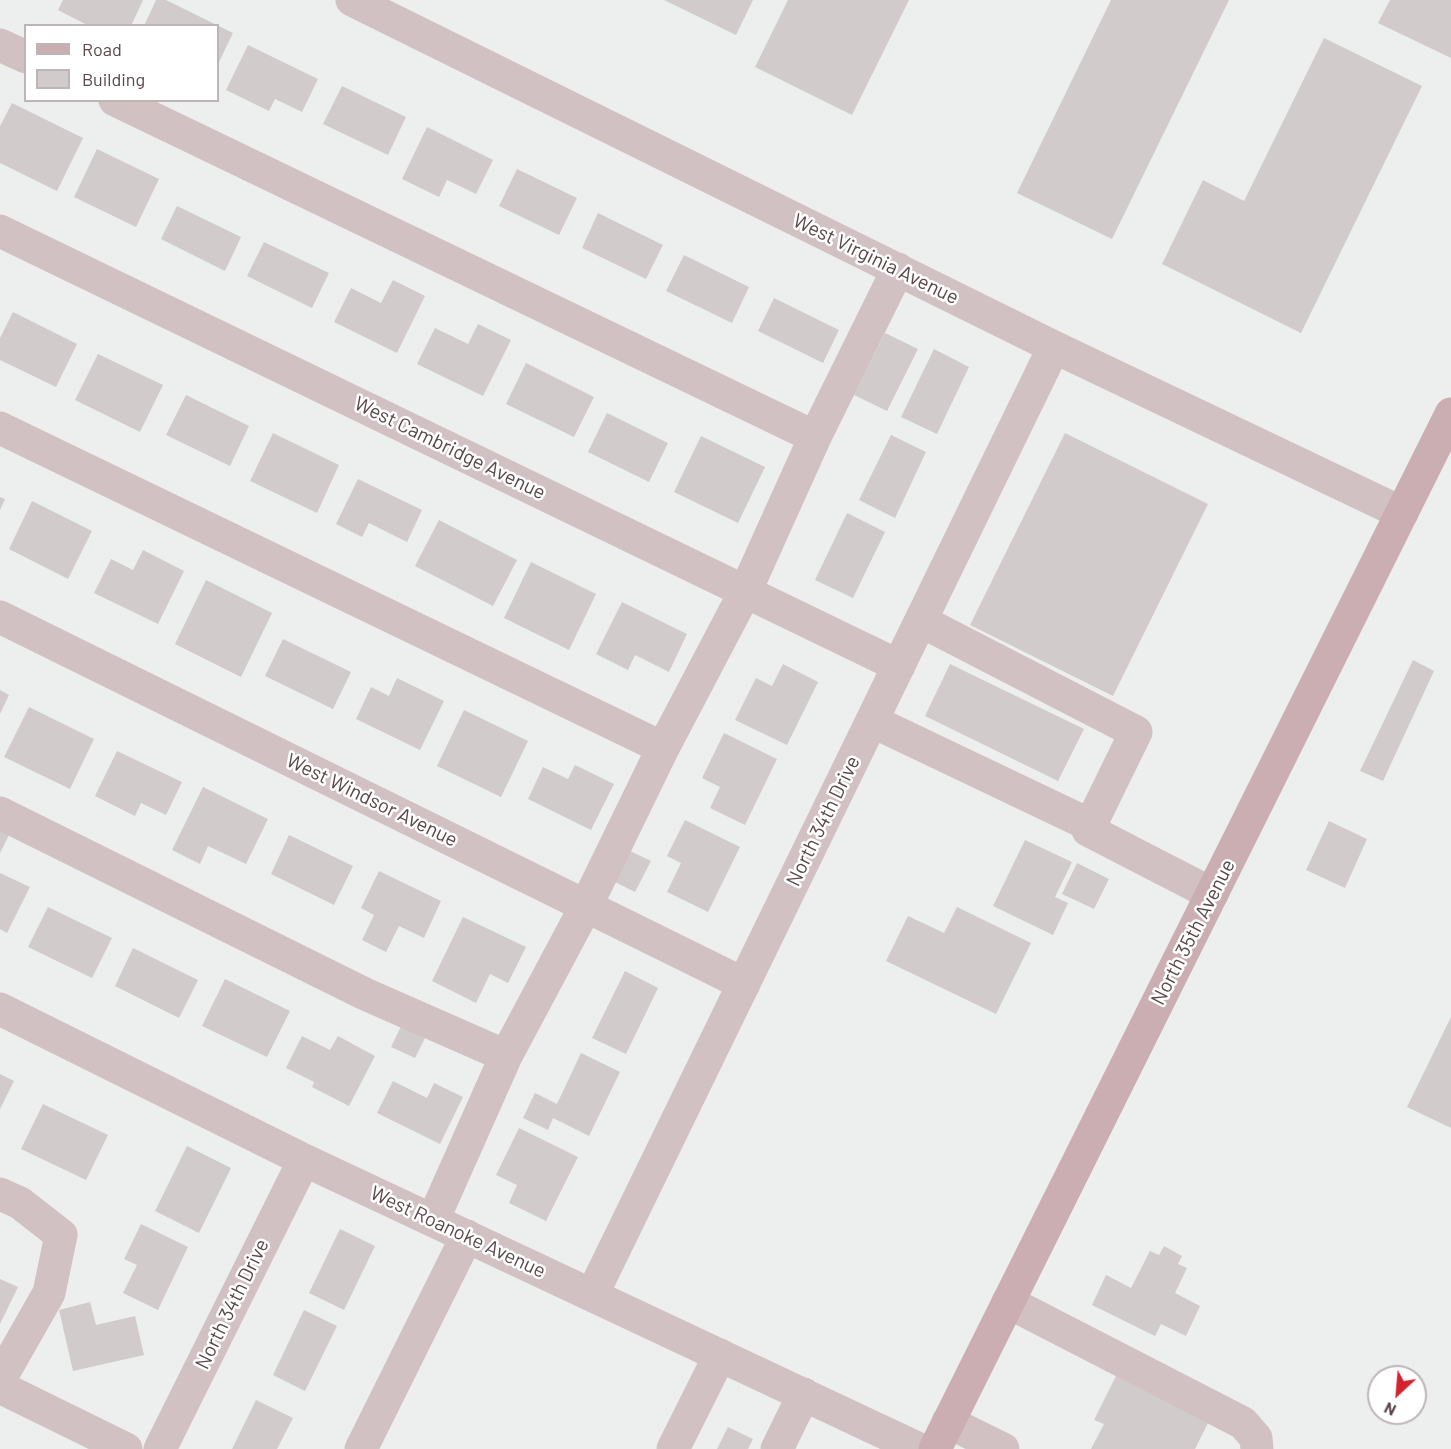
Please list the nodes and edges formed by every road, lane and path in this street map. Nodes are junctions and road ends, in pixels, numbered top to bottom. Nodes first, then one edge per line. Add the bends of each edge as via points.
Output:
1 (352, 0) edge
2 (0, 45) edge
3 (24, 56) edge
4 (120, 102) edge
5 (0, 231) edge
6 (898, 269) junction
7 (1054, 347) junction
8 (1451, 414) edge
9 (0, 428) edge
10 (816, 437) junction
11 (1402, 513) junction
12 (746, 590) junction
13 (0, 616) edge
14 (921, 621) junction
15 (899, 666) junction
16 (872, 720) junction
17 (663, 748) junction
18 (0, 813) edge
19 (1090, 825) junction
20 (1212, 894) junction
21 (586, 906) junction
22 (744, 984) junction
23 (0, 1009) edge
24 (506, 1056) junction
25 (304, 1160) junction
26 (0, 1194) edge
27 (433, 1220) junction
28 (466, 1236) junction
29 (592, 1295) junction
30 (1008, 1302) junction
31 (720, 1355) junction
32 (0, 1379) edge
33 (0, 1387) edge
34 (804, 1395) junction
35 (941, 1435) edge
36 (126, 1449) edge
37 (160, 1449) edge
38 (362, 1449) edge
39 (673, 1449) edge
40 (777, 1449) edge
41 (919, 1449) edge
42 (1003, 1449) edge
43 (1257, 1449) edge

1 - 6 street, West Virginia Avenue
2 - 3 street
4 - 10 street
5 - 12 street, West Cambridge Avenue
6 - 7 street, West Virginia Avenue
6 - 10 street
7 - 11 street, West Virginia Avenue
7 - 14 street, North 34th Drive
8 - 11 main road, North 35th Avenue
9 - 17 street
10 - 12 street
11 - 20 main road, North 35th Avenue
12 - 15 street, West Cambridge Avenue
12 - 17 street
13 - 21 street, West Windsor Avenue
14 - 15 street, North 34th Drive
14 - 19 street via 1136,732
15 - 16 street, North 34th Drive
16 - 19 street
16 - 22 street, North 34th Drive
17 - 21 street
18 - 24 street via 365,994
19 - 20 street via 1088,830
20 - 30 main road, North 35th Avenue
21 - 22 street, West Windsor Avenue
21 - 24 street
22 - 29 street, North 34th Drive
23 - 25 street, West Roanoke Avenue
24 - 27 street
25 - 27 street, West Roanoke Avenue
25 - 37 street, North 34th Drive
26 - 32 street via 20,1203 61,1235 49,1293
27 - 28 street, West Roanoke Avenue
28 - 29 street, West Roanoke Avenue
28 - 38 street
29 - 31 street, West Roanoke Avenue
30 - 35 main road, North 35th Avenue
30 - 43 street via 1243,1423 1256,1438
31 - 34 street, West Roanoke Avenue
31 - 39 street
33 - 36 street
34 - 40 street
34 - 41 street, West Roanoke Avenue
35 - 42 street

